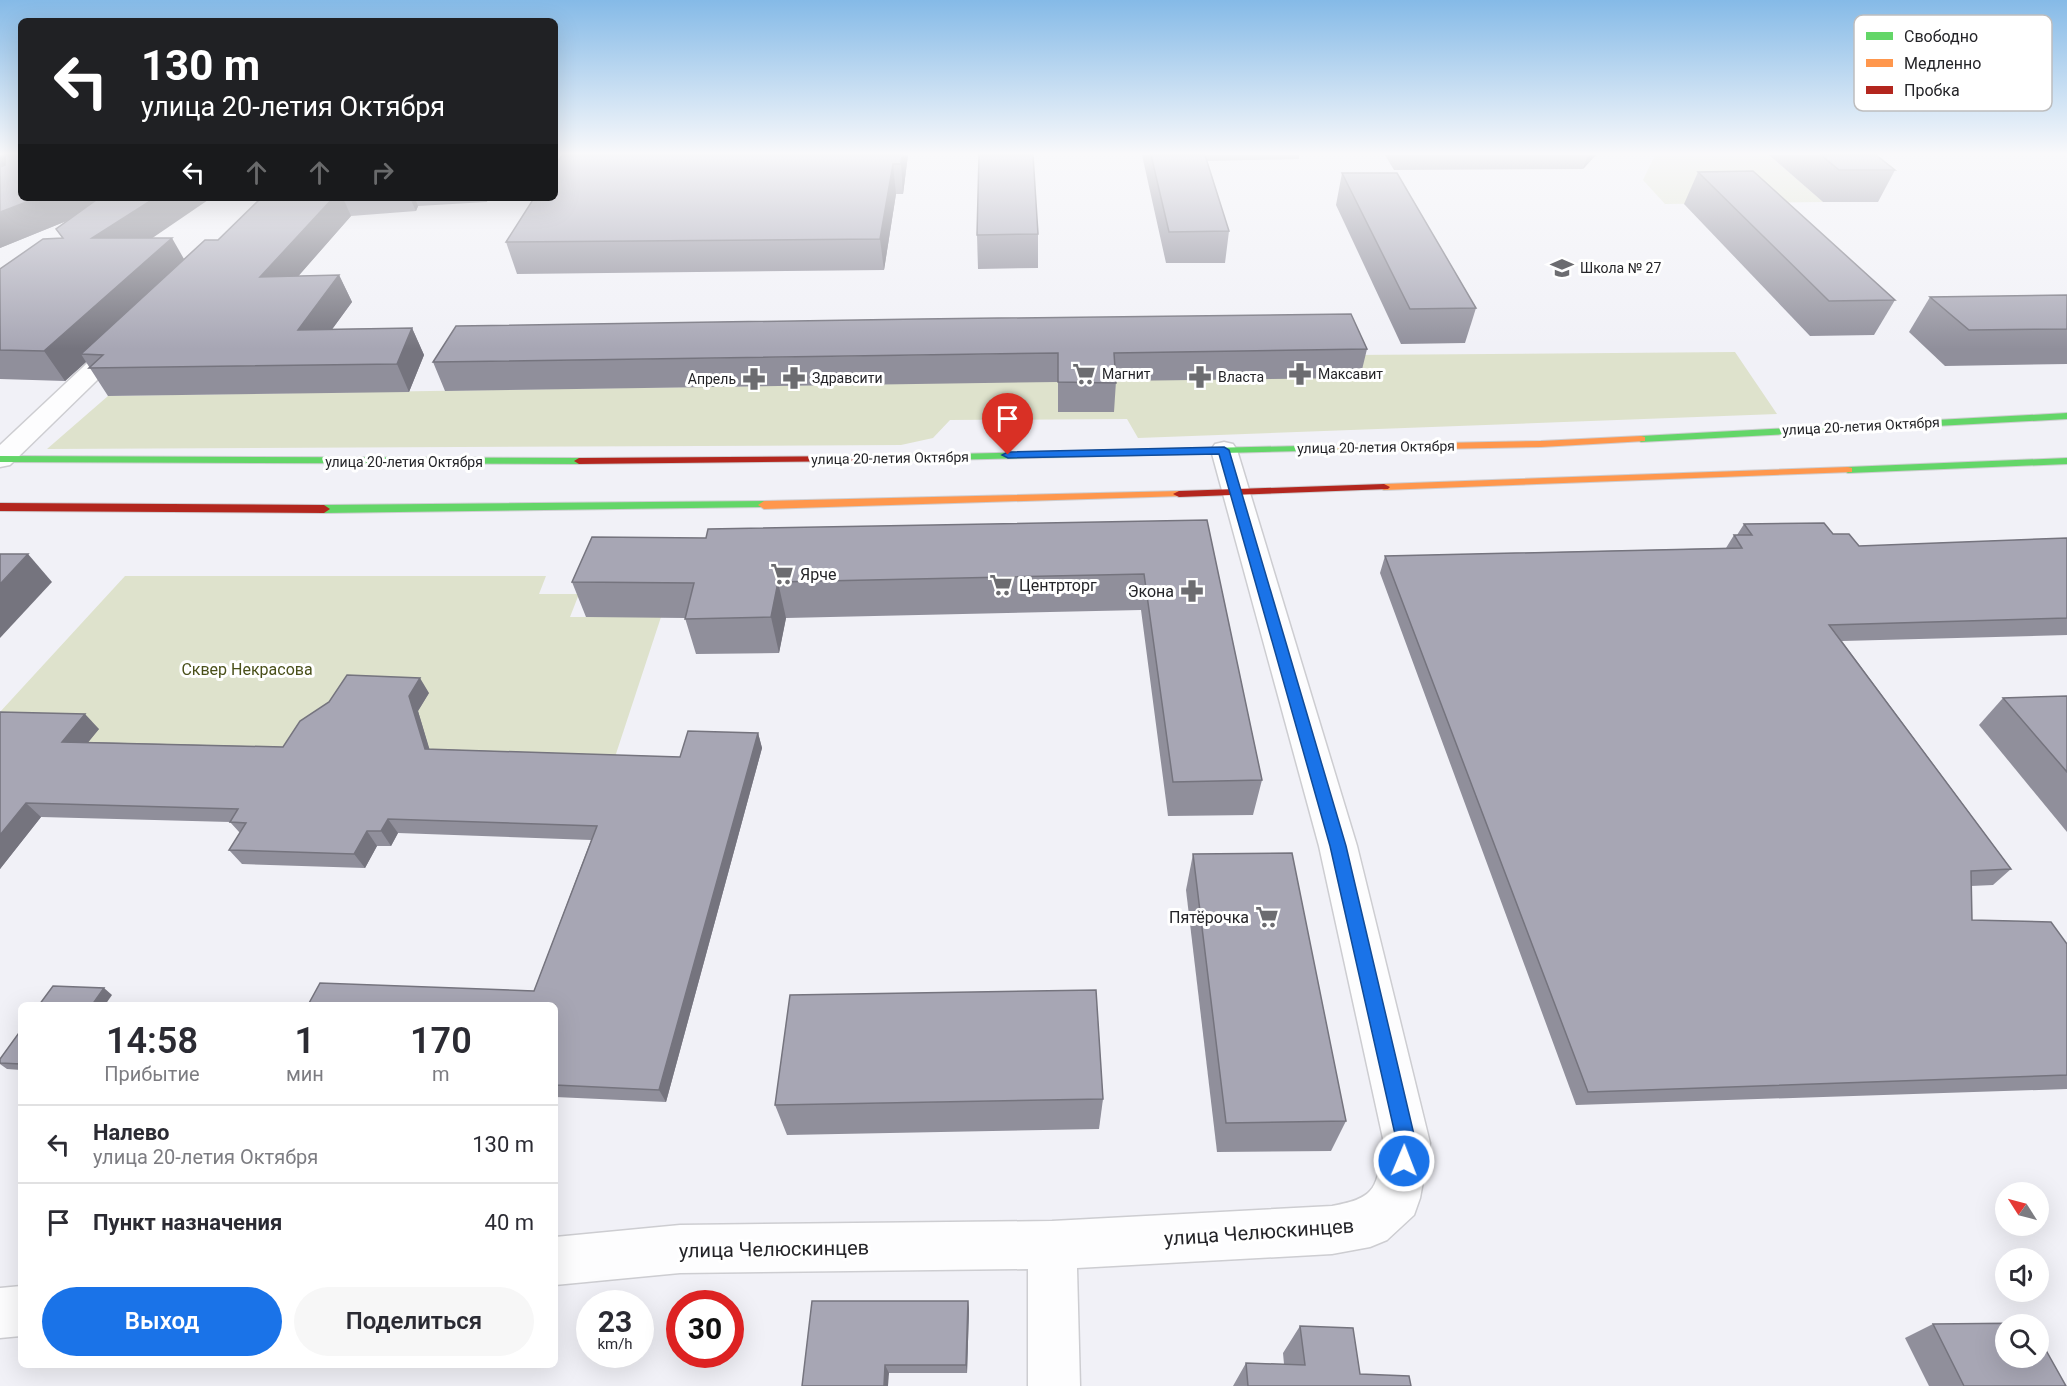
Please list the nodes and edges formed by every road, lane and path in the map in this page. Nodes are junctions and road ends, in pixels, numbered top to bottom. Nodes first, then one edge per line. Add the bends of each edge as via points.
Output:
1 (143, 323) edge
2 (2067, 416) edge
3 (1224, 450) junction
4 (0, 459) edge
5 (2067, 461) edge
6 (1236, 495) junction
7 (0, 507) edge
8 (1052, 1245) junction
9 (558, 1261) edge
10 (18, 1311) edge
11 (0, 1313) edge
12 (1054, 1386) edge

1 - 4 street
2 - 3 main road, улица 20-летия Октября via 1541,444
3 - 4 main road, улица 20-летия Октября via 412,462
3 - 6 street, улица Челюскинцев
5 - 6 main road
6 - 7 main road via 515,509
6 - 8 street, улица Челюскинцев via 1338,846 1407,1143 1397,1198 1370,1223 1332,1230
8 - 9 street, улица Челюскинцев via 680,1249
8 - 12 street
10 - 11 street

